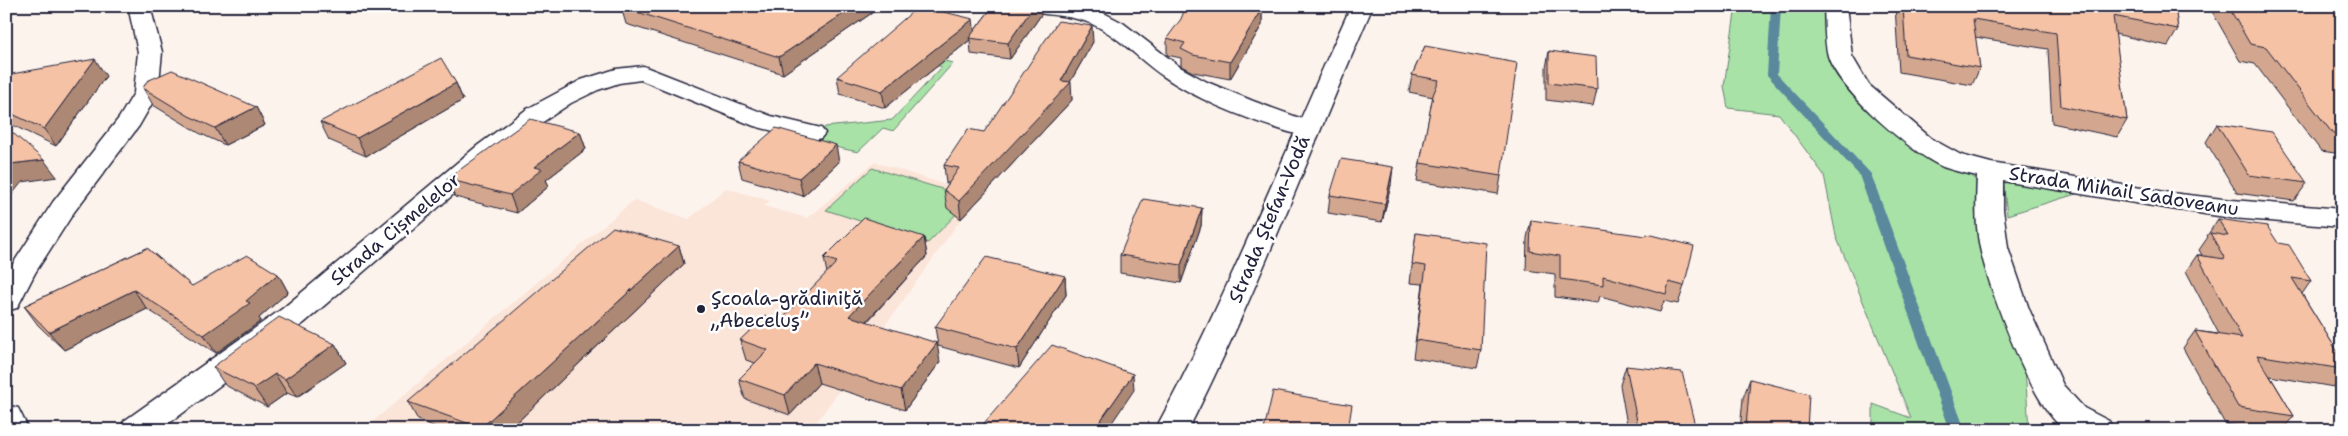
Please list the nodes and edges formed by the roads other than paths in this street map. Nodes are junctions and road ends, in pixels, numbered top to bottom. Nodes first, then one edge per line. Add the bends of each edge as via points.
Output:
1 (139, 6) edge
2 (1037, 6) edge
3 (1362, 6) edge
4 (1834, 6) edge
5 (1307, 129) junction
6 (812, 133) dead end
7 (1990, 171) junction
8 (2342, 218) edge
9 (6, 301) edge
10 (6, 417) edge
11 (13, 430) edge
12 (136, 430) edge
13 (1171, 430) edge
14 (2097, 430) edge

1 - 9 street via 150,52 146,93 130,121 63,208
2 - 5 street via 1090,15 1109,24 1196,86
3 - 5 street, Strada Ștefan-Vodă
4 - 7 street via 1840,56 1860,90 1890,118 1937,153 1952,161
5 - 13 street, Strada Ștefan-Vodă via 1246,278
6 - 12 street, Strada Cișmelelor via 763,121 643,73 623,73 602,80 564,98 503,137 293,316
7 - 8 street, Strada Mihail Sadoveanu via 2232,209
7 - 14 street, Strada Mihail Sadoveanu via 1989,209 1994,248 2014,309 2050,391 2072,417
10 - 11 street

